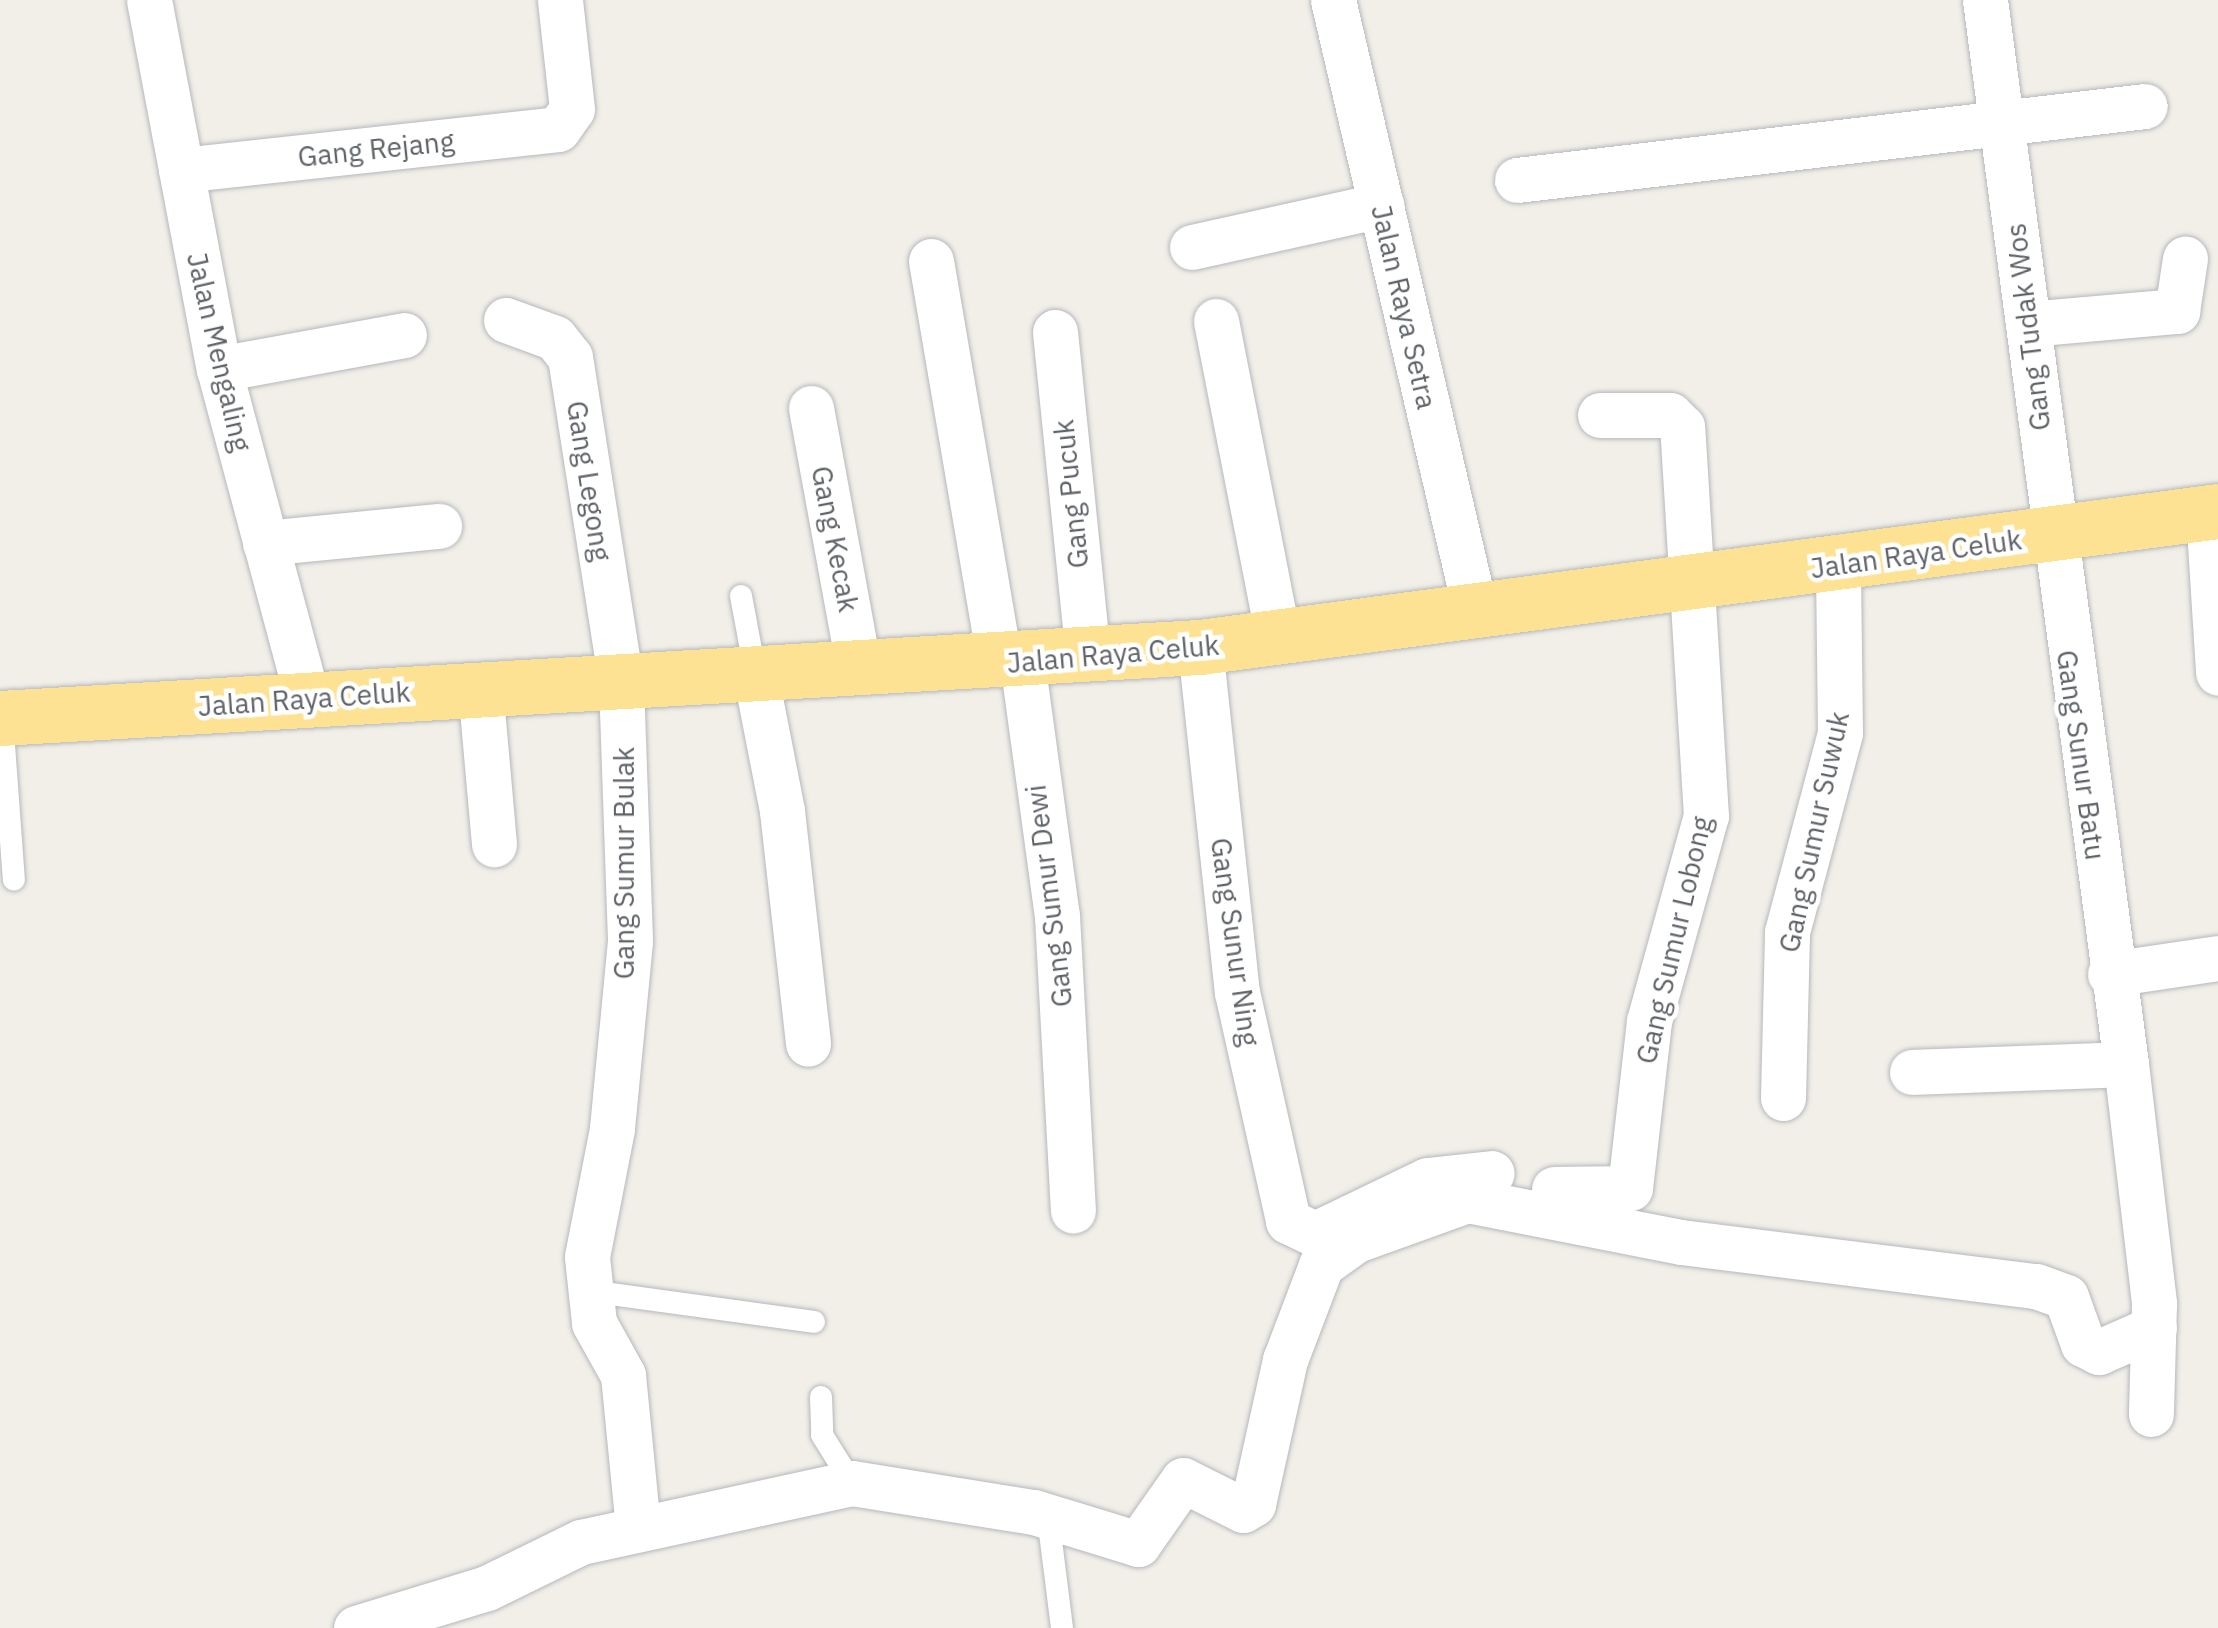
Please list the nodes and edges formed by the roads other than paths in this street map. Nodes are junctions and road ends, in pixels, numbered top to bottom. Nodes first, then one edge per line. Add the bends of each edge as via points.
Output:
1 (149, 0) edge
2 (560, 0) edge
3 (1333, 0) edge
4 (1985, 0) edge
5 (2145, 106) dead end
6 (2006, 118) junction
7 (181, 170) junction
8 (1517, 180) dead end
9 (1381, 204) junction
10 (1192, 247) dead end
11 (2185, 259) dead end
12 (931, 261) dead end
13 (506, 320) dead end
14 (1216, 321) dead end
15 (2028, 324) junction
16 (1056, 332) dead end
17 (404, 335) dead end
18 (218, 368) junction
19 (811, 408) dead end
20 (1600, 415) dead end
21 (2213, 511) edge
22 (439, 526) dead end
23 (2052, 536) junction
24 (266, 543) junction
25 (1838, 566) junction
26 (1696, 582) junction
27 (741, 596) dead end
28 (1476, 614) junction
29 (1278, 637) junction
30 (1200, 647) junction
31 (1088, 656) junction
32 (1011, 663) junction
33 (860, 670) junction
34 (2218, 673) edge
35 (756, 678) junction
36 (622, 682) junction
37 (480, 686) junction
38 (308, 700) junction
39 (2, 728) edge
40 (494, 844) dead end
41 (14, 880) dead end
42 (2218, 958) edge
43 (2110, 974) junction
44 (808, 1044) dead end
45 (2126, 1064) junction
46 (1912, 1072) dead end
47 (1783, 1098) dead end
48 (1073, 1211) dead end
49 (1297, 1230) joint
50 (591, 1306) junction
51 (814, 1322) dead end
52 (2154, 1328) junction
53 (821, 1397) dead end
54 (2151, 1414) dead end
55 (852, 1483) junction
56 (1048, 1518) junction
57 (638, 1527) junction
58 (356, 1628) edge
59 (1062, 1628) edge

1 - 7 street, Jalan Mengaling
2 - 7 street, Gang Rejang via 570,122
3 - 9 street, Jalan Raya Setra
4 - 6 street, Gang Tudak Wos
5 - 6 street
6 - 8 street via 1730,162
6 - 15 street, Gang Tudak Wos
7 - 18 street, Jalan Mengaling
9 - 10 street
9 - 28 street, Jalan Raya Setra
11 - 15 street via 2177,311
12 - 32 street, Gang Sumur Dewi
13 - 36 street, Gang Legong via 555,338 570,357
14 - 29 street
15 - 23 street, Gang Tudak Wos
16 - 31 street, Gang Pucuk
17 - 18 street
18 - 24 street, Jalan Mengaling
19 - 33 street, Gang Kecak
20 - 26 street, Gang Sumur Lobong via 1670,415 1682,427
21 - 23 highway, Jalan Raya Celuk
21 - 34 street
22 - 24 street
23 - 25 highway, Jalan Raya Celuk
23 - 43 street, Gang Sunur Batu
24 - 38 street, Jalan Mengaling
25 - 26 highway, Jalan Raya Celuk
25 - 47 street, Gang Sumur Suwuk via 1840,733 1787,932
26 - 28 highway, Jalan Raya Celuk
26 - 49 street, Gang Sumur Lobong via 1706,816 1649,1020 1632,1178 1624,1194 1492,1174 1427,1180 1315,1234
27 - 35 lane
28 - 29 highway, Jalan Raya Celuk
29 - 30 highway, Jalan Raya Celuk
30 - 31 highway, Jalan Raya Celuk
30 - 49 street, Gang Sunur Ning via 1237,992
31 - 32 highway, Jalan Raya Celuk
32 - 33 highway, Jalan Raya Celuk
32 - 48 street, Gang Sumur Dewi via 1056,916
33 - 35 highway, Jalan Raya Celuk
35 - 36 highway, Jalan Raya Celuk
35 - 44 street via 782,811
36 - 37 highway, Jalan Raya Celuk
36 - 50 street, Gang Sumur Bulak via 630,941 612,1116 590,1228
37 - 38 highway, Jalan Raya Celuk
37 - 40 street
38 - 39 highway, Jalan Raya Celuk
39 - 41 lane
42 - 43 street
43 - 45 street, Gang Sunur Batu
45 - 46 street
45 - 52 street, Gang Sunur Batu
50 - 51 lane
50 - 57 street via 623,1375
52 - 54 street, Gang Sunur Batu
52 - 56 street via 2099,1352 2083,1344 2066,1297 2036,1286 1681,1242 1467,1200 1356,1240 1320,1265 1285,1360 1253,1504 1232,1508 1183,1480 1138,1544
53 - 55 lane via 822,1435
55 - 56 street
55 - 57 street
56 - 59 lane
57 - 58 street

